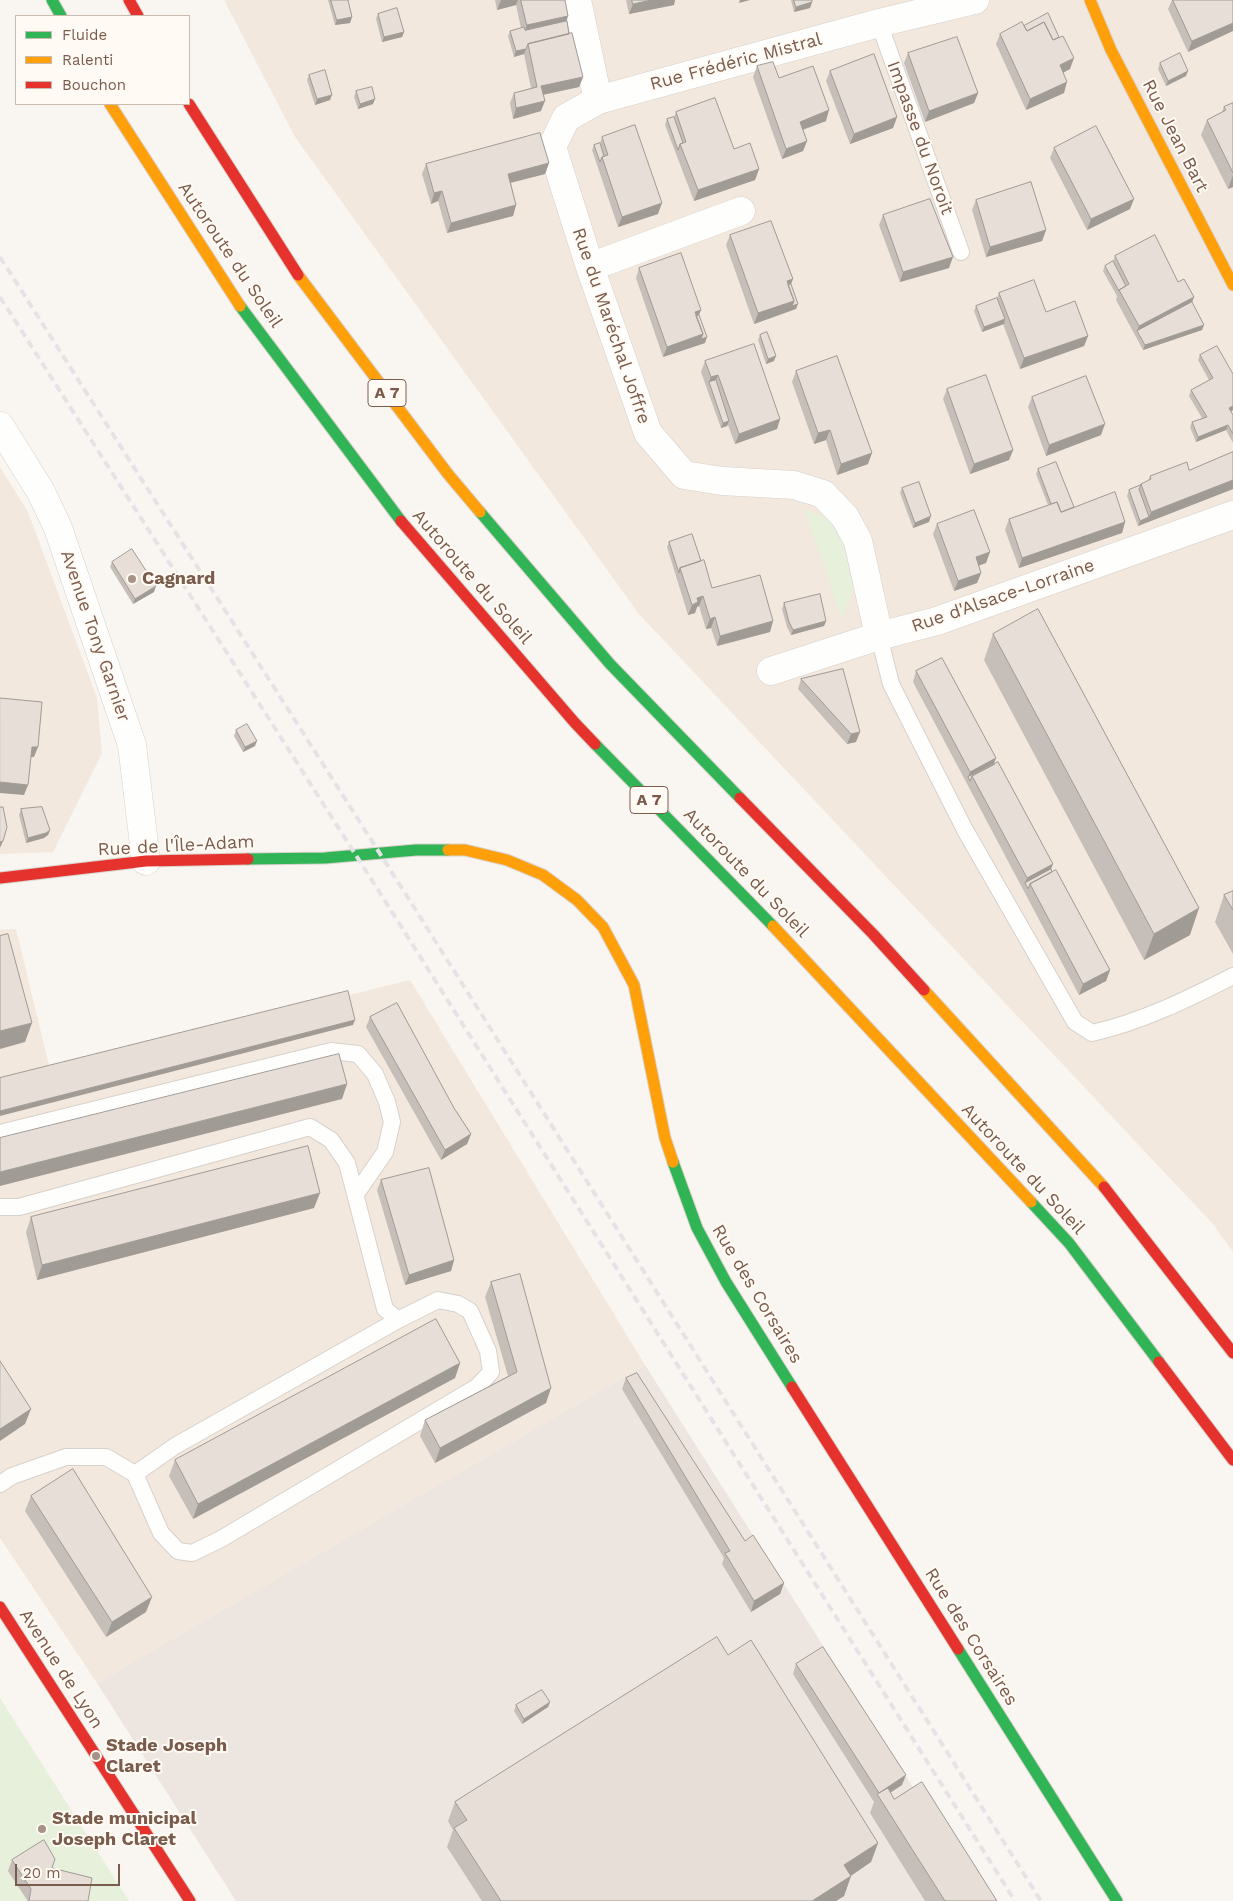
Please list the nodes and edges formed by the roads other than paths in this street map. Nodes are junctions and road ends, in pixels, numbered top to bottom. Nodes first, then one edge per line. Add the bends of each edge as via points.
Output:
1 (52, 0) edge
2 (129, 0) edge
3 (577, 0) edge
4 (975, 0) edge
5 (1090, 0) edge
6 (60, 15) edge
7 (137, 15) edge
8 (879, 23) junction
9 (598, 100) junction
10 (111, 105) edge
11 (190, 105) edge
12 (741, 211) dead end
13 (961, 252) dead end
14 (590, 267) junction
15 (1233, 285) edge
16 (0, 426) edge
17 (1233, 515) edge
18 (880, 636) junction
19 (771, 670) dead end
20 (325, 858) joint
21 (146, 861) junction
22 (0, 878) edge
23 (1233, 976) edge
24 (0, 1133) edge
25 (356, 1194) junction
26 (0, 1207) edge
27 (398, 1320) junction
28 (1233, 1353) edge
29 (1233, 1460) edge
30 (135, 1474) junction
31 (0, 1484) edge
32 (0, 1607) edge
33 (190, 1901) edge
34 (1118, 1901) edge

1 - 6 main road
2 - 7 main road
3 - 9 street
4 - 8 street, Rue Frédéric Mistral
5 - 15 main road, Rue Jean Bart via 1111,50
8 - 9 street, Rue Frédéric Mistral
8 - 13 lane, Impasse du Noroit
9 - 14 street, Rue du Maréchal Joffre via 566,118 552,147
10 - 29 main road, Autoroute du Soleil / A 7 via 247,317 401,521 575,723 822,977 1069,1243
11 - 28 main road, A 7 via 301,278 448,474 610,664 873,934 1114,1198
12 - 14 street
14 - 18 street, Rue du Maréchal Joffre via 648,433 684,475 722,481 794,485 823,494 845,517 858,541
16 - 21 street, Avenue Tony Garnier via 41,492 58,528 132,745
17 - 18 street, Rue d'Alsace-Lorraine via 937,621
18 - 19 street, Rue d'Alsace-Lorraine
18 - 23 lane via 890,684 965,830 1075,1022 1092,1033 1120,1027
20 - 21 main road, Rue de l'Île-Adam
20 - 34 main road, Rue des Corsaires via 416,850 465,850 506,860 544,876 577,900 603,927 634,985 665,1138 697,1228 722,1275
21 - 22 main road, Rue de l'Île-Adam
24 - 25 lane via 331,1051 358,1054 375,1074 392,1122 385,1152
25 - 26 lane via 347,1163 331,1140 310,1128 19,1207
25 - 27 lane via 385,1309
27 - 30 lane via 175,1446
27 - 30 lane via 438,1300 458,1304 470,1311 488,1351 491,1372 477,1387 192,1553 178,1551 161,1533
30 - 31 lane via 106,1457 66,1457 12,1476
32 - 33 main road, Avenue de Lyon

